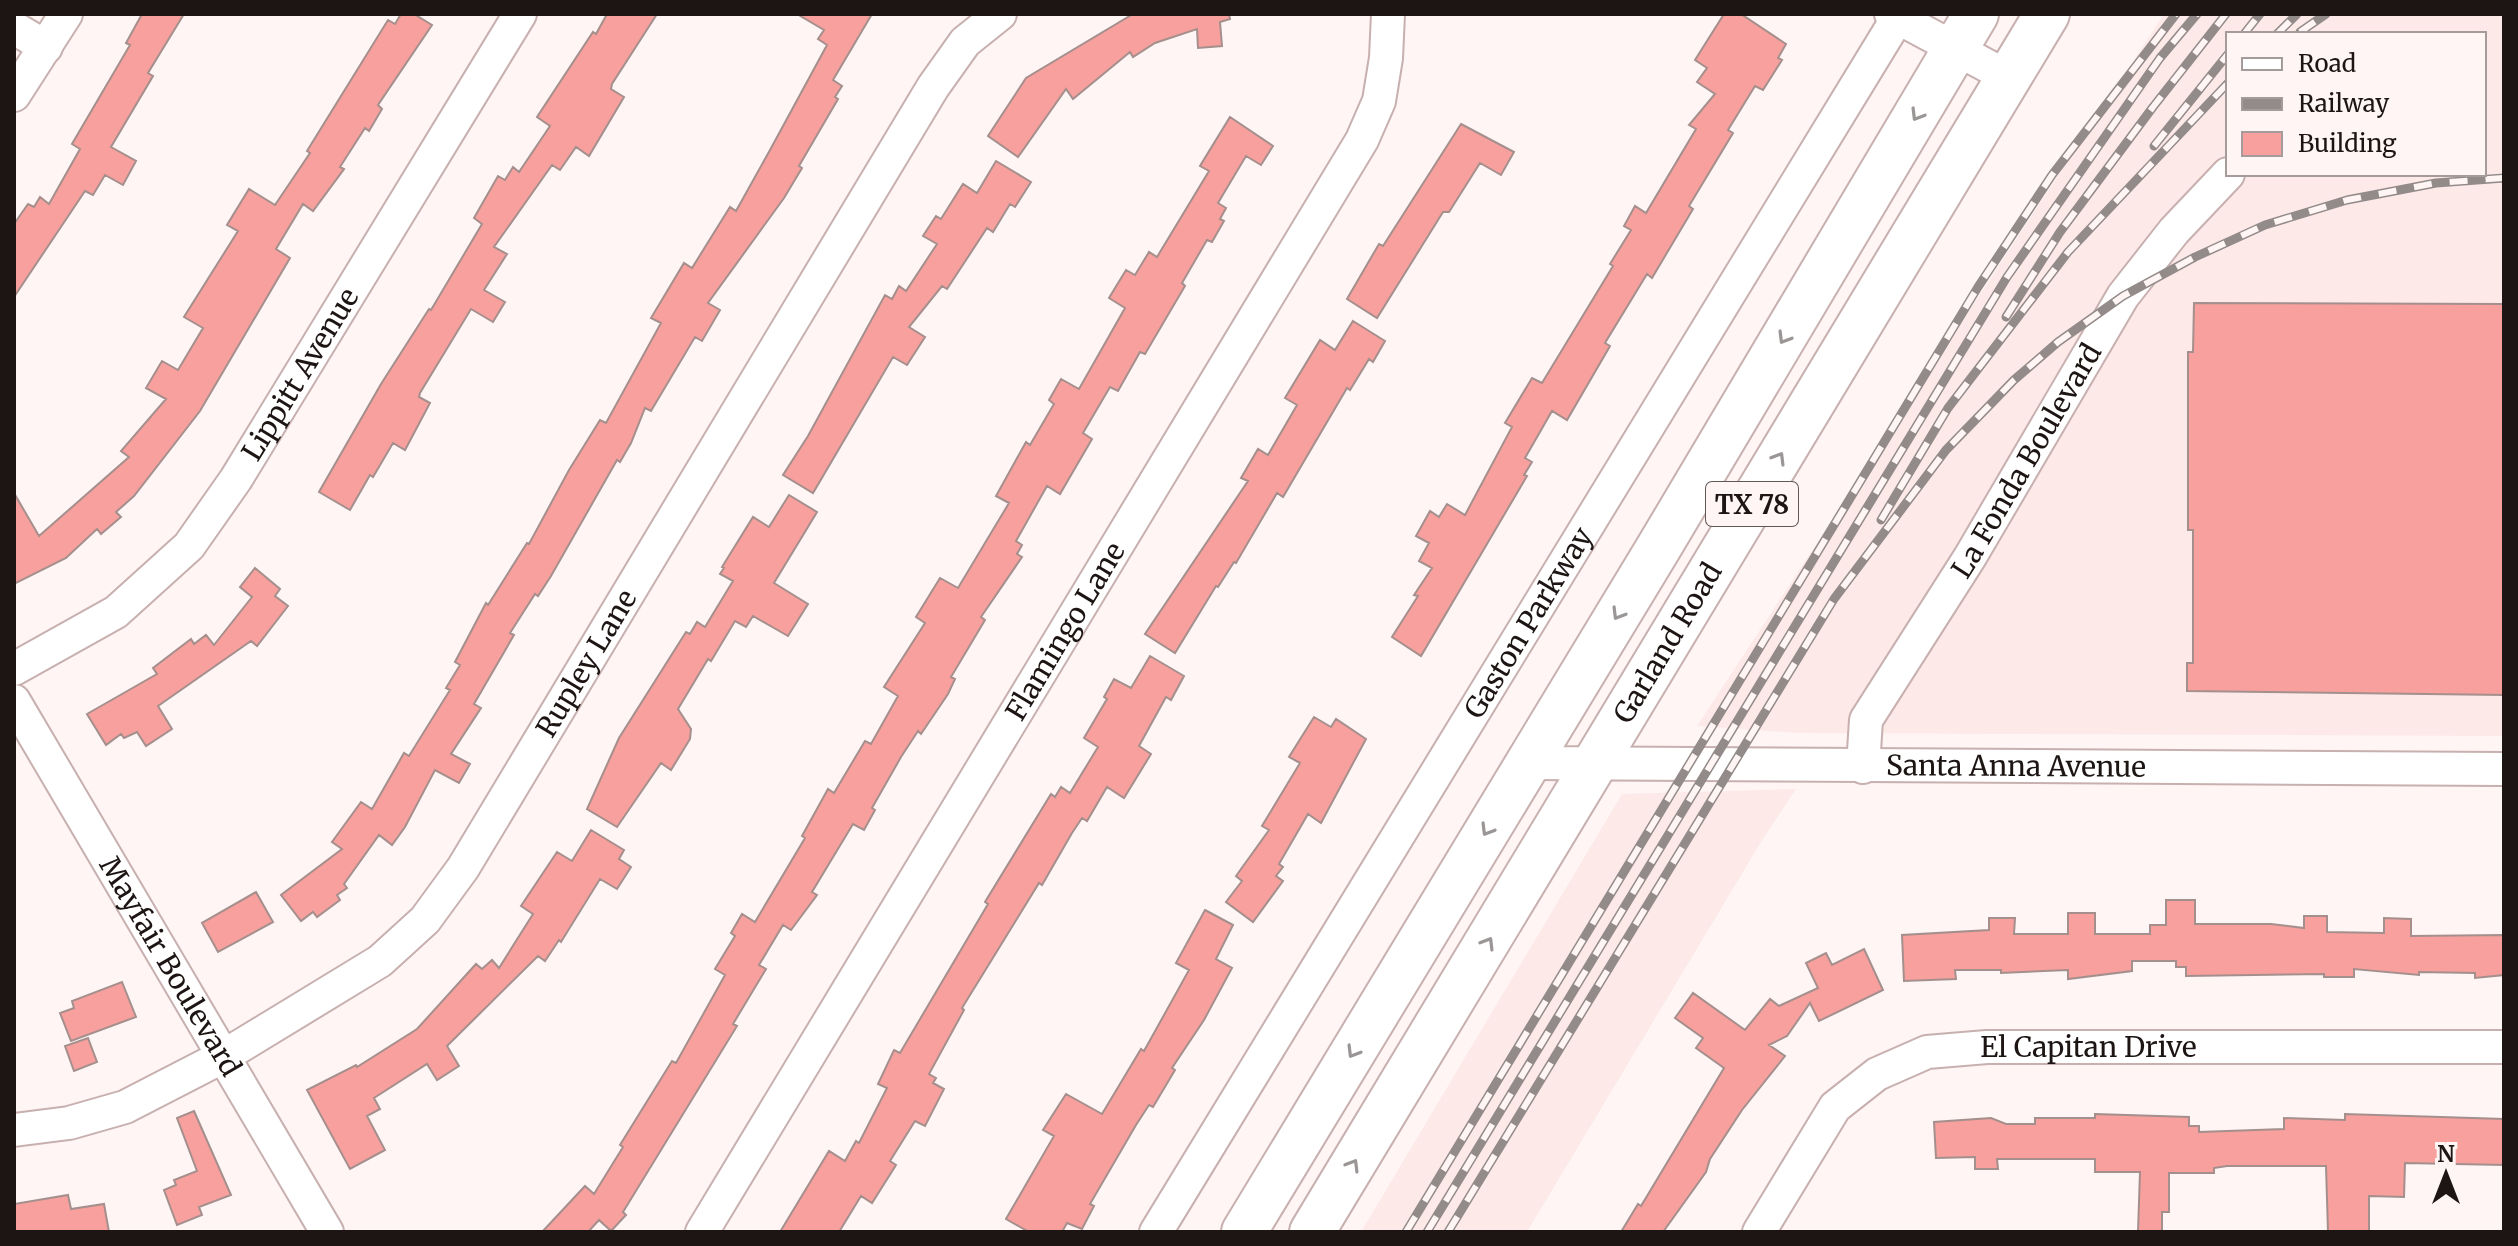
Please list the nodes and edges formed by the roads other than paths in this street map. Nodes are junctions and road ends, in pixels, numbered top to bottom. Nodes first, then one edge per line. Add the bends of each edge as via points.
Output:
1 (66, 14) edge
2 (520, 14) edge
3 (1000, 14) edge
4 (1388, 14) edge
5 (2047, 14) edge
6 (1896, 15) edge
7 (14, 28) edge
8 (1966, 31) edge
9 (46, 47) junction
10 (2008, 77) junction
11 (14, 95) edge
12 (2226, 176) edge
13 (14, 669) edge
14 (14, 701) edge
15 (1528, 763) junction
16 (1595, 765) junction
17 (1863, 767) junction
18 (2504, 769) edge
19 (2504, 1047) edge
20 (224, 1056) junction
21 (14, 1130) edge
22 (327, 1232) edge
23 (702, 1232) edge
24 (1156, 1232) edge
25 (1244, 1232) edge
26 (1312, 1232) edge
27 (1759, 1232) edge

1 - 9 street
2 - 13 street, Lippitt Avenue via 236,479 189,546 116,612
3 - 20 street, Rupley Lane via 965,42 933,87 463,868 425,920 380,961
4 - 23 street, Flamingo Lane via 1379,101 1362,140
5 - 10 main road, Garland Road / TX 78
6 - 8 street
6 - 24 street, Gaston Parkway
7 - 9 street
8 - 10 street
8 -> 15 main road, Garland Road / TX 78
9 - 11 street
16 -> 10 main road, Garland Road / TX 78
12 - 17 street, La Fonda Boulevard via 2123,296 1970,557 1866,720
14 - 20 street, Mayfair Boulevard
15 - 16 street, Santa Anna Avenue
15 -> 25 main road, Garland Road / TX 78
16 - 17 street, Santa Anna Avenue
26 -> 16 main road, Garland Road / TX 78
17 - 18 street, Santa Anna Avenue
19 - 27 street, El Capitan Drive via 1987,1047 1927,1052 1877,1074 1835,1107
20 - 21 street, Rupley Lane via 125,1107 69,1123
20 - 22 street, Mayfair Boulevard

